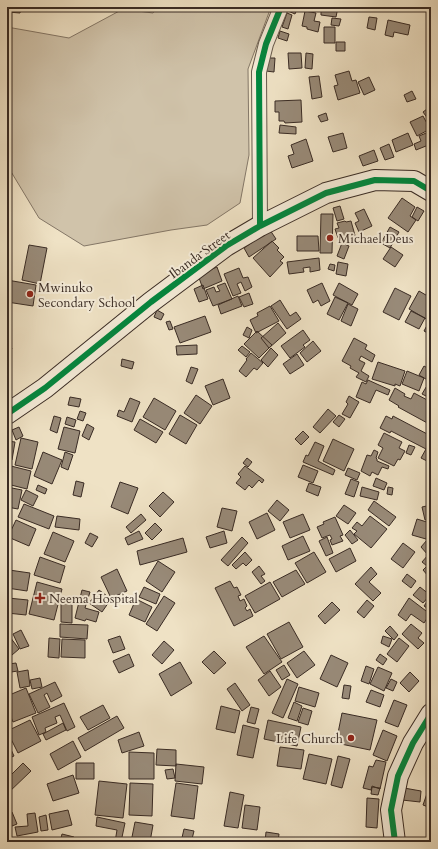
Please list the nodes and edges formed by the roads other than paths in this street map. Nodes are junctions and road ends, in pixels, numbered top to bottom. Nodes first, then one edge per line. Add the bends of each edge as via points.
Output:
1 (281, 7) edge
2 (431, 191) edge
3 (260, 226) junction
4 (7, 414) edge
5 (431, 714) edge
6 (396, 842) edge

1 - 3 street via 266,44 259,72
2 - 3 street, Ibanda Street via 414,181 375,180 326,193
3 - 4 street, Ibanda Street via 226,246 45,388
5 - 6 street via 398,776 391,810

